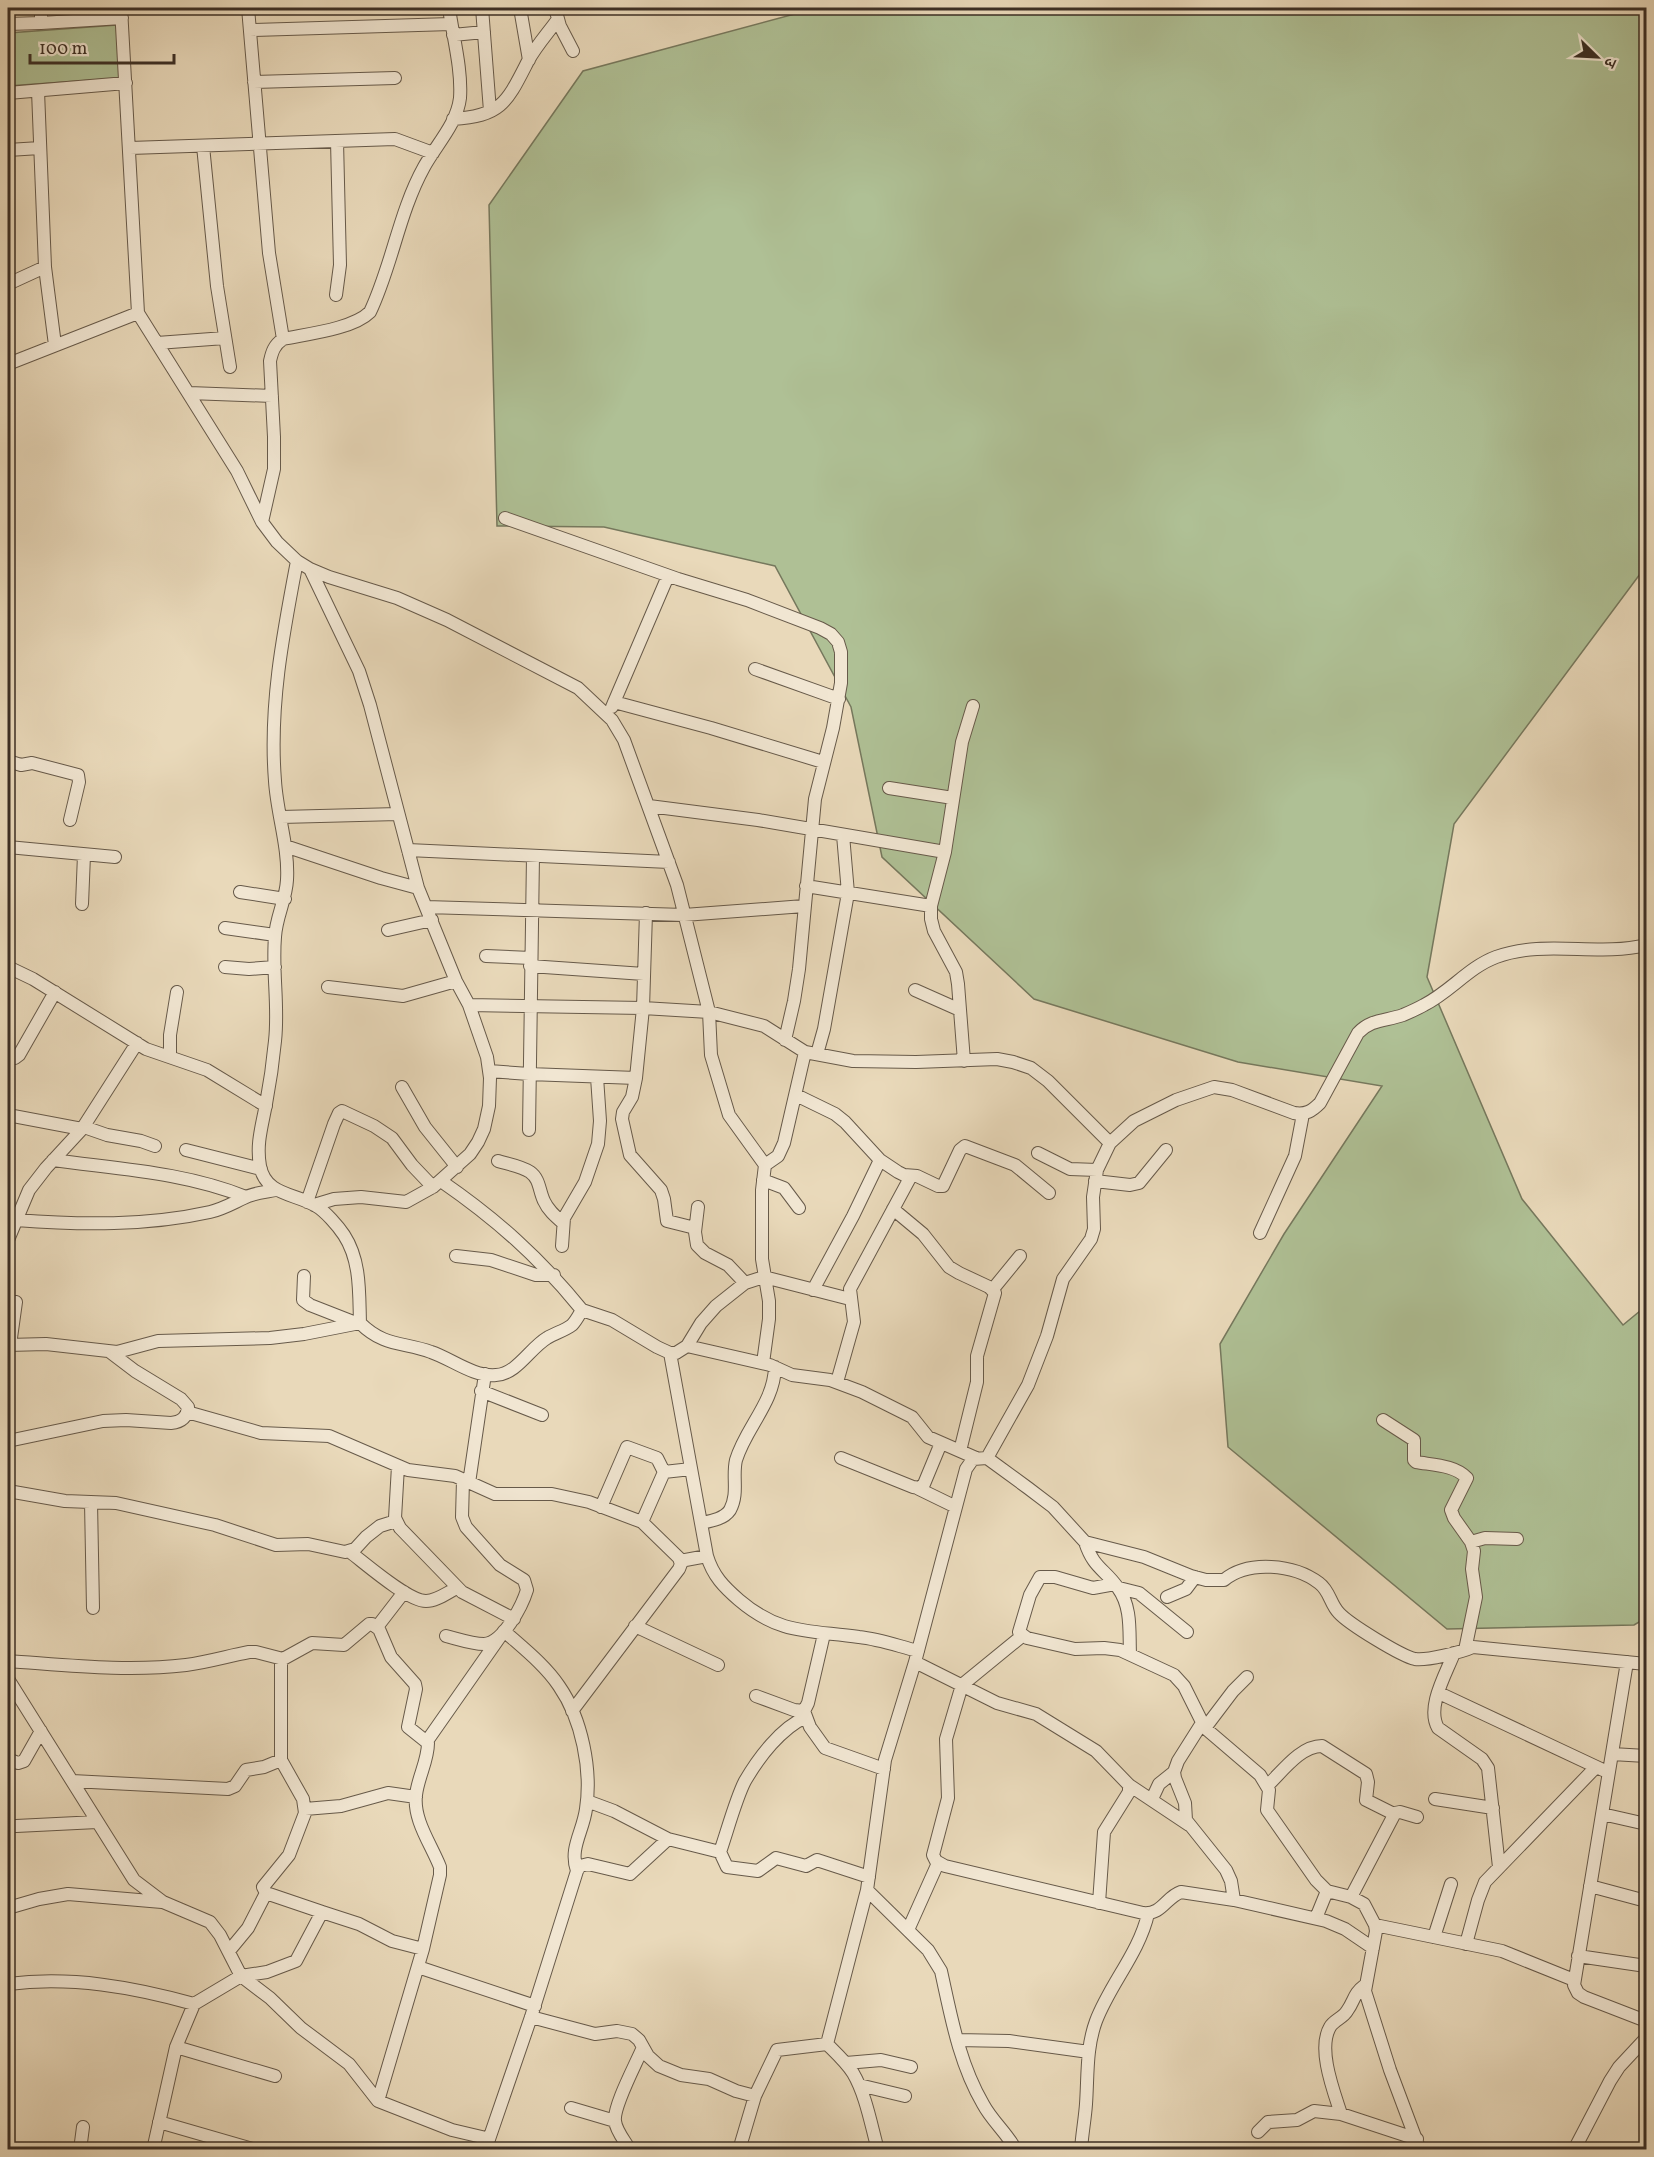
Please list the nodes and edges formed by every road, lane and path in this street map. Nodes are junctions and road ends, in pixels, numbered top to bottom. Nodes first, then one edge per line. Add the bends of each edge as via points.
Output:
1 (41, 8) edge
2 (248, 8) edge
3 (449, 8) edge
4 (482, 8) edge
5 (520, 8) edge
6 (122, 13) edge
7 (556, 13) edge
8 (41, 22) junction
9 (8, 24) edge
10 (452, 29) junction
11 (250, 30) junction
12 (484, 32) junction
13 (573, 51) dead end
14 (529, 60) junction
15 (395, 78) dead end
16 (254, 82) junction
17 (126, 83) junction
18 (38, 91) junction
19 (8, 93) edge
20 (490, 111) junction
21 (453, 119) junction
22 (337, 141) junction
23 (260, 145) junction
24 (203, 146) junction
25 (40, 148) junction
26 (130, 148) junction
27 (8, 150) edge
28 (432, 153) junction
29 (45, 267) junction
30 (8, 284) edge
31 (336, 295) dead end
32 (138, 313) junction
33 (225, 338) junction
34 (283, 339) junction
35 (157, 343) junction
36 (55, 345) junction
37 (8, 364) edge
38 (230, 367) dead end
39 (189, 393) junction
40 (272, 396) junction
41 (505, 518) dead end
42 (262, 522) junction
43 (297, 561) junction
44 (310, 569) junction
45 (668, 576) junction
46 (754, 669) dead end
47 (838, 699) junction
48 (614, 702) junction
49 (974, 706) dead end
50 (608, 716) junction
51 (8, 761) edge
52 (823, 762) junction
53 (890, 788) dead end
54 (953, 798) junction
55 (649, 806) junction
56 (398, 813) junction
57 (281, 817) junction
58 (70, 820) dead end
59 (811, 830) junction
60 (843, 835) junction
61 (285, 846) junction
62 (8, 847) edge
63 (408, 850) junction
64 (945, 852) junction
65 (84, 855) junction
66 (533, 856) junction
67 (115, 857) dead end
68 (669, 862) junction
69 (806, 886) junction
70 (418, 888) junction
71 (240, 892) dead end
72 (848, 893) junction
73 (285, 899) junction
74 (82, 904) dead end
75 (804, 906) junction
76 (931, 906) junction
77 (426, 907) junction
78 (532, 910) junction
79 (646, 913) junction
80 (684, 915) junction
81 (432, 920) junction
82 (225, 928) dead end
83 (388, 930) dead end
84 (275, 935) junction
85 (1647, 945) edge
86 (486, 956) dead end
87 (531, 962) junction
88 (8, 967) edge
89 (225, 967) dead end
90 (275, 967) junction
91 (644, 974) junction
92 (456, 981) junction
93 (328, 987) dead end
94 (915, 990) dead end
95 (55, 992) junction
96 (177, 992) dead end
97 (470, 1005) junction
98 (529, 1006) junction
99 (643, 1008) junction
100 (960, 1010) junction
101 (709, 1012) junction
102 (785, 1040) junction
103 (137, 1043) junction
104 (811, 1053) junction
105 (8, 1055) edge
106 (170, 1058) junction
107 (964, 1061) junction
108 (489, 1071) junction
109 (529, 1074) junction
110 (597, 1077) junction
111 (636, 1078) junction
112 (402, 1087) dead end
113 (796, 1095) junction
114 (266, 1106) junction
115 (1303, 1114) junction
116 (8, 1115) edge
117 (83, 1128) junction
118 (529, 1130) dead end
119 (1110, 1143) junction
120 (155, 1146) dead end
121 (186, 1150) dead end
122 (1166, 1150) dead end
123 (1038, 1153) dead end
124 (53, 1160) junction
125 (880, 1160) junction
126 (498, 1161) dead end
127 (765, 1165) junction
128 (457, 1167) junction
129 (261, 1169) junction
130 (1096, 1175) junction
131 (911, 1176) junction
132 (764, 1180) junction
133 (437, 1184) junction
134 (276, 1190) junction
135 (1049, 1193) dead end
136 (246, 1197) junction
137 (310, 1203) junction
138 (698, 1207) dead end
139 (799, 1209) dead end
140 (893, 1209) junction
141 (16, 1220) junction
142 (562, 1223) junction
143 (696, 1228) junction
144 (1260, 1233) dead end
145 (8, 1240) edge
146 (562, 1246) dead end
147 (1020, 1256) dead end
148 (456, 1257) dead end
149 (554, 1275) junction
150 (304, 1276) dead end
151 (764, 1277) junction
152 (745, 1283) junction
153 (993, 1289) junction
154 (813, 1290) junction
155 (850, 1299) junction
156 (16, 1302) dead end
157 (582, 1310) junction
158 (358, 1323) junction
159 (9, 1345) edge
160 (687, 1346) junction
161 (110, 1352) junction
162 (670, 1353) junction
163 (769, 1365) junction
164 (485, 1374) junction
165 (837, 1382) junction
166 (481, 1391) junction
167 (187, 1412) junction
168 (542, 1415) dead end
169 (1383, 1420) dead end
170 (8, 1441) edge
171 (941, 1443) junction
172 (960, 1451) junction
173 (841, 1458) dead end
174 (982, 1458) junction
175 (398, 1466) junction
176 (692, 1469) junction
177 (664, 1472) junction
178 (466, 1482) junction
179 (917, 1488) junction
180 (8, 1491) edge
181 (91, 1502) junction
182 (602, 1507) junction
183 (956, 1507) junction
184 (396, 1521) junction
185 (642, 1522) junction
186 (701, 1523) junction
187 (1517, 1539) dead end
188 (1086, 1542) junction
189 (1471, 1542) junction
190 (350, 1552) junction
191 (707, 1556) junction
192 (680, 1561) junction
193 (1194, 1577) junction
194 (1117, 1586) junction
195 (458, 1588) junction
196 (404, 1592) junction
197 (1167, 1597) dead end
198 (93, 1608) dead end
199 (514, 1619) junction
200 (635, 1626) junction
201 (377, 1627) junction
202 (504, 1630) junction
203 (1187, 1632) dead end
204 (824, 1634) junction
205 (1022, 1635) junction
206 (446, 1636) dead end
207 (1459, 1652) junction
208 (1130, 1653) junction
209 (916, 1656) junction
210 (281, 1659) junction
211 (8, 1661) edge
212 (1627, 1662) junction
213 (1647, 1664) edge
214 (718, 1665) dead end
215 (1247, 1677) dead end
216 (8, 1679) edge
217 (962, 1685) junction
218 (1439, 1693) junction
219 (756, 1696) dead end
220 (572, 1711) junction
221 (805, 1714) junction
222 (1203, 1725) junction
223 (41, 1731) junction
224 (427, 1741) junction
225 (1612, 1754) junction
226 (1647, 1756) edge
227 (8, 1759) edge
228 (281, 1760) junction
229 (1596, 1767) junction
230 (884, 1769) junction
231 (1174, 1773) junction
232 (1608, 1773) junction
233 (72, 1781) junction
234 (1129, 1785) junction
235 (1267, 1786) junction
236 (416, 1797) junction
237 (1435, 1798) dead end
238 (1152, 1799) junction
239 (587, 1801) junction
240 (1493, 1808) junction
241 (305, 1809) junction
242 (1602, 1814) junction
243 (1394, 1815) junction
244 (1416, 1817) dead end
245 (97, 1822) junction
246 (1647, 1824) edge
247 (1190, 1825) junction
248 (16, 1826) dead end
249 (668, 1839) junction
250 (720, 1852) junction
251 (938, 1863) junction
252 (1499, 1867) junction
253 (577, 1871) junction
254 (868, 1884) junction
255 (1451, 1884) dead end
256 (1590, 1886) junction
257 (1327, 1890) junction
258 (266, 1893) junction
259 (1351, 1897) junction
260 (1234, 1900) junction
261 (1647, 1901) edge
262 (163, 1902) junction
263 (1099, 1903) junction
264 (8, 1908) edge
265 (322, 1912) junction
266 (1148, 1914) junction
267 (1316, 1918) junction
268 (1375, 1925) junction
269 (908, 1930) junction
270 (1434, 1937) junction
271 (1466, 1944) junction
272 (1373, 1948) junction
273 (423, 1949) junction
274 (229, 1951) junction
275 (1578, 1956) junction
276 (1647, 1966) edge
277 (418, 1967) junction
278 (241, 1976) junction
279 (1574, 1980) junction
280 (8, 1984) edge
281 (1365, 1985) junction
282 (194, 2004) junction
283 (533, 2011) junction
284 (1647, 2021) edge
285 (1647, 2038) edge
286 (957, 2040) junction
287 (827, 2044) junction
288 (176, 2047) junction
289 (643, 2047) junction
290 (1089, 2052) junction
291 (846, 2063) junction
292 (911, 2067) dead end
293 (275, 2076) dead end
294 (859, 2085) junction
295 (756, 2096) junction
296 (905, 2096) dead end
297 (378, 2101) junction
298 (572, 2109) dead end
299 (1341, 2114) junction
300 (615, 2121) junction
301 (159, 2122) junction
302 (83, 2127) dead end
303 (1258, 2132) dead end
304 (1419, 2144) edge
305 (486, 2148) edge
306 (80, 2150) edge
307 (153, 2150) edge
308 (256, 2150) edge
309 (630, 2150) edge
310 (739, 2150) edge
311 (878, 2150) edge
312 (1016, 2150) edge
313 (1081, 2150) edge
314 (1574, 2150) edge

1 - 8 street
2 - 11 street
3 - 10 street
4 - 12 street
5 - 14 street
6 - 8 street
6 - 17 street
7 - 13 street
7 - 14 street
8 - 9 street
10 - 11 street
10 - 12 street
10 - 21 street via 460,79 460,100
11 - 16 street
12 - 20 street
14 - 20 street via 507,100
15 - 16 street
16 - 23 street
17 - 18 street
17 - 26 street
18 - 19 street
18 - 25 street
20 - 21 street
21 - 28 street
22 - 23 street
22 - 28 street via 395,139
22 - 31 street
23 - 24 street
23 - 34 street via 269,253
24 - 26 street
24 - 33 street
25 - 27 street
25 - 29 street
26 - 32 street
28 - 34 street via 415,186 370,312 353,323
29 - 30 street
29 - 36 street
32 - 35 street
32 - 36 street
33 - 35 street
33 - 38 street
34 - 40 street via 273,350 270,362
35 - 39 street
36 - 37 street
39 - 40 street
39 - 42 street via 237,471
40 - 42 street via 274,469
41 - 45 street
42 - 43 street
43 - 44 street
43 - 57 street via 274,697 275,783
44 - 50 street via 397,598 447,620 578,688
44 - 56 street via 359,671
45 - 47 street via 747,600 831,634 841,652
45 - 48 street
46 - 47 street
47 - 52 street
48 - 50 street
48 - 52 street
49 - 54 street via 962,742
50 - 55 street via 624,740
51 - 58 street via 78,775
52 - 59 street
53 - 54 street
54 - 64 street
55 - 59 street
55 - 68 street
56 - 57 street
56 - 63 street
57 - 61 street
59 - 60 street
59 - 69 street
60 - 64 street
60 - 72 street
61 - 70 street
61 - 73 street
62 - 65 street
63 - 66 street
63 - 70 street
64 - 76 street
65 - 67 street
65 - 74 street
66 - 68 street
66 - 78 street
68 - 80 street
69 - 72 street
69 - 75 street
70 - 77 street
71 - 73 street
72 - 76 street
72 - 104 street via 824,1029
73 - 84 street
75 - 80 street
75 - 102 street via 799,969
76 - 100 street via 934,931 956,972
77 - 78 street
77 - 81 street
78 - 79 street
78 - 87 street
79 - 80 street
79 - 91 street
80 - 101 street
81 - 83 street
81 - 92 street
82 - 84 street
84 - 90 street
85 - 115 street via 1613,949 1548,947 1496,957 1426,1004 1363,1028 1320,1103
86 - 87 street
87 - 91 street
87 - 98 street
88 - 95 street
89 - 90 street
90 - 114 street via 275,1040
91 - 99 street
92 - 93 street via 403,996
92 - 97 street
94 - 100 street
95 - 103 street
95 - 105 street via 19,1055
96 - 106 street
97 - 98 street
97 - 108 street
98 - 99 street
98 - 109 street
99 - 101 street
99 - 111 street
100 - 107 street
101 - 102 street via 764,1026
101 - 127 street via 711,1055 729,1114
102 - 104 street
103 - 106 street
103 - 117 street
104 - 107 street via 853,1060
104 - 113 street
106 - 114 street via 207,1070
107 - 119 street via 997,1059 1031,1068 1048,1080
108 - 109 street
108 - 128 street via 489,1107 484,1129 470,1154
109 - 110 street
109 - 118 street
110 - 111 street
110 - 142 street via 598,1144 585,1182
111 - 143 street via 631,1101 622,1116 630,1155 661,1190 667,1221
112 - 128 street via 425,1127
113 - 125 street via 840,1118
113 - 127 street via 784,1143 778,1156
114 - 129 street via 259,1133
115 - 119 street via 1214,1087 1134,1121
115 - 144 street via 1295,1156
116 - 117 street
117 - 120 street
117 - 124 street
119 - 130 street
121 - 129 street
122 - 130 street via 1139,1184
123 - 130 street via 1070,1169
124 - 136 street via 163,1173
124 - 141 street via 29,1190
125 - 131 street
125 - 154 street
126 - 142 street via 534,1176 544,1202
127 - 132 street
128 - 133 street
129 - 134 street via 267,1183
130 - 174 street via 1091,1239 1063,1280 1028,1385
131 - 135 street via 943,1186 965,1146 1015,1165
131 - 140 street
132 - 139 street via 784,1188
132 - 151 street
133 - 137 street via 406,1203 360,1197
133 - 137 street via 412,1165 392,1138 342,1111 334,1124
133 - 149 street via 504,1228
134 - 136 street
134 - 137 street
136 - 141 street via 222,1208 183,1217 86,1224
137 - 158 street via 343,1233 355,1259
138 - 143 street
140 - 153 street via 923,1234 949,1267
140 - 155 street via 850,1289
141 - 145 street
142 - 146 street
143 - 152 street via 701,1250 728,1264
147 - 153 street
148 - 149 street via 491,1260 536,1275
149 - 157 street
150 - 158 street via 303,1300
151 - 152 street
151 - 154 street
151 - 163 street via 769,1301
152 - 160 street via 707,1314
153 - 172 street
154 - 155 street
155 - 165 street via 854,1323
156 - 159 street
157 - 162 street via 612,1320
157 - 164 street via 570,1327 546,1338 512,1369
158 - 161 street via 270,1338 149,1342
158 - 164 street via 392,1344 431,1352
159 - 161 street via 46,1344
160 - 162 street
160 - 163 street
161 - 167 street via 181,1398
162 - 176 street
163 - 165 street via 792,1375
163 - 186 street via 774,1380 771,1393 737,1459 736,1493 729,1511
164 - 166 street
165 - 171 street via 904,1412 925,1435
166 - 168 street
166 - 178 street
167 - 170 street via 178,1422 103,1421
167 - 175 street via 261,1433 329,1436
169 - 189 street via 1414,1440 1415,1461 1466,1476 1451,1512
171 - 172 street
171 - 179 street via 924,1484
172 - 174 street
173 - 179 street
174 - 183 street via 969,1462
174 - 188 street via 1053,1508
175 - 178 street via 419,1473 447,1474
175 - 184 street
176 - 177 street
176 - 186 street
177 - 182 street via 657,1458 627,1447
177 - 185 street
178 - 182 street via 495,1494 552,1494
178 - 199 street via 462,1517 466,1527 500,1565 526,1584 526,1594
179 - 183 street
180 - 181 street
181 - 190 street via 116,1503 215,1525 276,1545 308,1544
181 - 198 street
182 - 185 street
183 - 209 street
184 - 190 street via 373,1531
184 - 195 street
185 - 192 street
186 - 191 street
187 - 189 street via 1485,1538
188 - 193 street via 1144,1557
188 - 194 street via 1093,1561
189 - 207 street via 1476,1597
190 - 196 street
191 - 192 street
191 - 204 street via 721,1584 754,1612 776,1625
192 - 200 street via 679,1569
193 - 197 street via 1186,1588
193 - 207 street via 1224,1580 1245,1569 1275,1567 1293,1571 1318,1582 1338,1612 1415,1659
194 - 203 street via 1139,1593
194 - 205 street via 1093,1588 1055,1577 1040,1577 1019,1625
194 - 208 street via 1128,1617
195 - 196 street via 428,1601
195 - 199 street
196 - 201 street
199 - 202 street
200 - 214 street
200 - 220 street
201 - 210 street via 369,1624 344,1645 312,1643
201 - 224 street via 391,1657 415,1684 408,1727
202 - 206 street via 485,1644
202 - 220 street via 559,1685
202 - 224 street
204 - 209 street via 862,1637
204 - 221 street
205 - 208 street via 1075,1649 1104,1648
205 - 217 street
207 - 212 street via 1473,1647 1493,1648
207 - 218 street
208 - 222 street via 1179,1680
209 - 217 street
209 - 230 street
210 - 211 street via 249,1652 185,1665 140,1668
210 - 228 street
212 - 213 street
212 - 225 street
215 - 222 street
216 - 223 street
217 - 234 street via 998,1703 1036,1714 1079,1739
217 - 251 street via 946,1739 948,1798 933,1855
218 - 229 street
218 - 240 street via 1434,1722 1486,1764
219 - 221 street
220 - 239 street via 583,1750
221 - 230 street via 825,1748
221 - 250 street via 769,1748 744,1782
222 - 231 street
222 - 235 street via 1254,1767
223 - 227 street via 24,1761
223 - 233 street
224 - 236 street
225 - 226 street
225 - 232 street
228 - 233 street via 246,1770 235,1786 228,1789
228 - 241 street
229 - 232 street
229 - 252 street
230 - 254 street
231 - 238 street via 1159,1784
231 - 247 street via 1185,1803 1185,1819
232 - 242 street
233 - 245 street
234 - 238 street
234 - 263 street via 1129,1792 1104,1832
235 - 243 street via 1302,1752 1322,1746 1366,1774 1366,1800
235 - 257 street via 1267,1810
236 - 241 street via 388,1793 341,1806
236 - 273 street via 418,1817 441,1875
237 - 240 street
238 - 247 street
239 - 249 street
239 - 253 street via 573,1856
240 - 252 street
241 - 258 street via 289,1856 263,1887
242 - 246 street
242 - 256 street
243 - 244 street via 1400,1812
243 - 259 street
245 - 248 street
245 - 262 street via 134,1880
247 - 260 street via 1226,1870
249 - 250 street
249 - 253 street via 630,1874 588,1864
250 - 254 street via 727,1867 758,1871 776,1858 806,1866 817,1860
251 - 263 street
251 - 269 street
252 - 271 street via 1482,1887
253 - 283 street
254 - 269 street
254 - 287 street
255 - 270 street
256 - 261 street
256 - 275 street
257 - 259 street
257 - 267 street
258 - 265 street
258 - 274 street via 248,1928
259 - 268 street via 1364,1904
260 - 266 street via 1181,1892 1161,1909
260 - 267 street
262 - 264 street via 68,1894
262 - 274 street via 210,1922
263 - 266 street
265 - 273 street via 359,1924 401,1945
265 - 278 street via 296,1961
266 - 290 street via 1141,1939 1101,2009
267 - 272 street via 1335,1924
268 - 270 street
268 - 272 street
269 - 286 street via 928,1950 940,1971
270 - 271 street
271 - 279 street via 1512,1954
272 - 281 street
273 - 277 street
274 - 278 street
275 - 276 street
275 - 279 street
277 - 283 street
277 - 297 street
278 - 282 street
278 - 297 street via 349,2064
279 - 284 street via 1575,1990 1584,1997
280 - 282 street via 91,1982
281 - 299 street via 1355,1993 1346,2013 1332,2025 1326,2038 1329,2076
281 - 304 street via 1383,2049
282 - 288 street
283 - 289 street via 595,2034 626,2032
283 - 305 street
285 - 314 street via 1610,2081
286 - 290 street via 1018,2041
286 - 312 street via 983,2104
287 - 291 street
287 - 295 street via 777,2050
288 - 293 street
288 - 301 street
289 - 295 street via 659,2066
289 - 300 street
290 - 313 street
291 - 292 street via 881,2060
291 - 294 street
294 - 296 street
294 - 311 street
295 - 310 street
297 - 305 street via 452,2130 486,2138
298 - 300 street
299 - 303 street via 1311,2112 1297,2120 1268,2122
299 - 304 street
300 - 309 street
301 - 307 street
301 - 308 street
302 - 306 street

